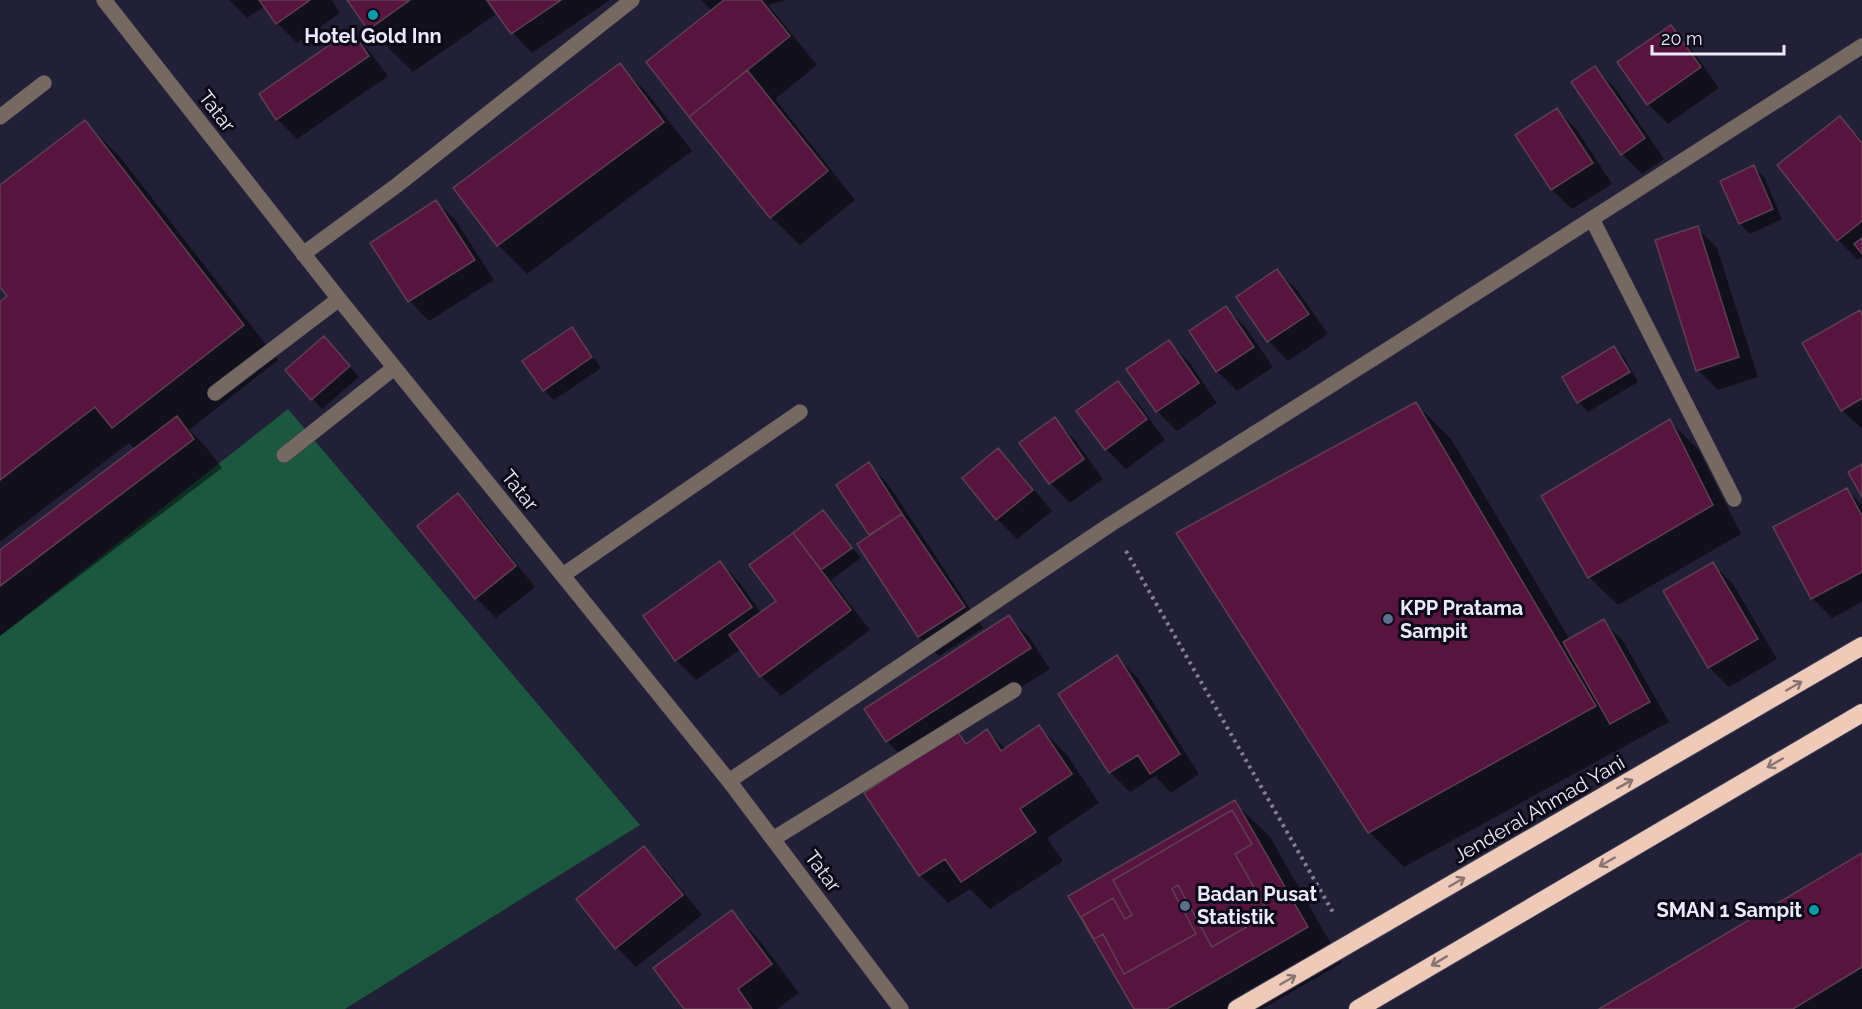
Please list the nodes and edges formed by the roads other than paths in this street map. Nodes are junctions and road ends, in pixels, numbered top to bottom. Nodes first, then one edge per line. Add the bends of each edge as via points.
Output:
1 (104, 0) edge
2 (632, 0) edge
3 (1862, 46) edge
4 (44, 83) dead end
5 (0, 117) edge
6 (1593, 219) junction
7 (303, 254) junction
8 (339, 299) junction
9 (394, 368) junction
10 (215, 393) dead end
11 (800, 412) dead end
12 (284, 455) dead end
13 (1734, 499) dead end
14 (563, 575) junction
15 (1862, 646) edge
16 (1014, 690) dead end
17 (1862, 713) edge
18 (729, 781) junction
19 (773, 839) junction
20 (901, 1009) edge
21 (1237, 1009) edge
22 (1358, 1009) edge

1 - 7 street, Tatar
2 - 7 street via 396,186
3 - 6 street
4 - 5 street
6 - 13 street
6 - 18 street via 1111,524
7 - 8 street, Tatar
8 - 9 street, Tatar
8 - 10 street
9 - 12 street
9 - 14 street, Tatar
11 - 14 street
14 - 18 street, Tatar
21 -> 15 highway, Jenderal Ahmad Yani
16 - 19 street
17 -> 22 highway
18 - 19 street, Tatar
19 - 20 street, Tatar

